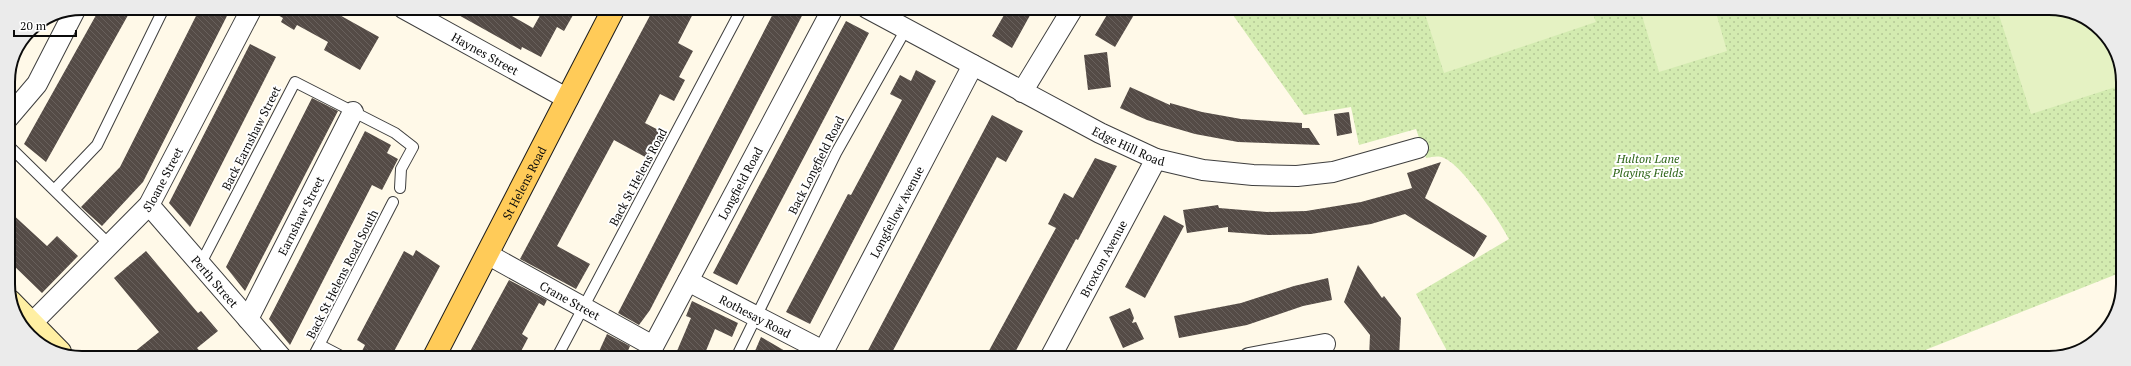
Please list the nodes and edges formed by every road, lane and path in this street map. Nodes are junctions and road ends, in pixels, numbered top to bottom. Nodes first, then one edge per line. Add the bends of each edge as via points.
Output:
1 (161, 15) edge
2 (248, 15) edge
3 (415, 15) edge
4 (610, 15) edge
5 (738, 15) edge
6 (829, 15) edge
7 (880, 15) edge
8 (1069, 15) edge
9 (71, 16) edge
10 (906, 29) junction
11 (973, 65) junction
12 (1022, 92) junction
13 (568, 99) junction
14 (15, 110) edge
15 (353, 112) junction
16 (1418, 148) dead end
17 (15, 152) edge
18 (1156, 159) junction
19 (400, 188) dead end
20 (55, 189) junction
21 (393, 202) dead end
22 (149, 205) junction
23 (110, 245) junction
24 (487, 254) junction
25 (200, 265) junction
26 (688, 281) junction
27 (585, 307) junction
28 (21, 311) edge
29 (755, 316) junction
30 (248, 319) junction
31 (33, 322) junction
32 (53, 344) edge
33 (1325, 344) dead end
34 (320, 346) junction
35 (276, 351) edge
36 (317, 351) edge
37 (330, 351) edge
38 (438, 351) edge
39 (562, 351) edge
40 (649, 351) edge
41 (651, 351) edge
42 (739, 351) edge
43 (816, 351) edge
44 (823, 351) edge
45 (1054, 351) edge
46 (1287, 351) edge

1 - 20 lane via 97,145
2 - 22 street, Sloane Street
3 - 13 street, Haynes Street
4 - 13 main road, St Helens Road
5 - 27 lane, Back St Helens Road
6 - 26 street, Longfield Road
7 - 10 street, Edge Hill Road
8 - 12 street
9 - 14 street via 37,84
10 - 11 street, Edge Hill Road
10 - 29 lane, Back Longfield Road via 836,153
11 - 12 street, Edge Hill Road
11 - 44 street, Longfellow Avenue
12 - 18 street, Edge Hill Road
13 - 24 main road, St Helens Road
15 - 19 lane via 395,133 413,147 401,169
15 - 25 lane, Back Earnshaw Street via 296,82
15 - 30 street, Earnshaw Street
16 - 18 street, Edge Hill Road via 1333,172 1298,176 1203,170
17 - 20 lane
18 - 45 street, Broxton Avenue
20 - 23 lane
21 - 34 lane, Back St Helens Road South
22 - 23 street, Sloane Street
22 - 25 street, Perth Street
23 - 31 street, Sloane Street
24 - 27 street, Crane Street
24 - 38 main road, St Helens Road
25 - 30 street, Perth Street
26 - 29 street, Rothesay Road
26 - 41 street, Longfield Road
27 - 39 lane, Back St Helens Road
27 - 40 street, Crane Street
28 - 31 street
29 - 42 lane, Back Longfield Road
29 - 43 street, Rothesay Road
30 - 35 street, Perth Street
31 - 32 street
33 - 46 street
34 - 36 lane, Back St Helens Road South
34 - 37 lane

